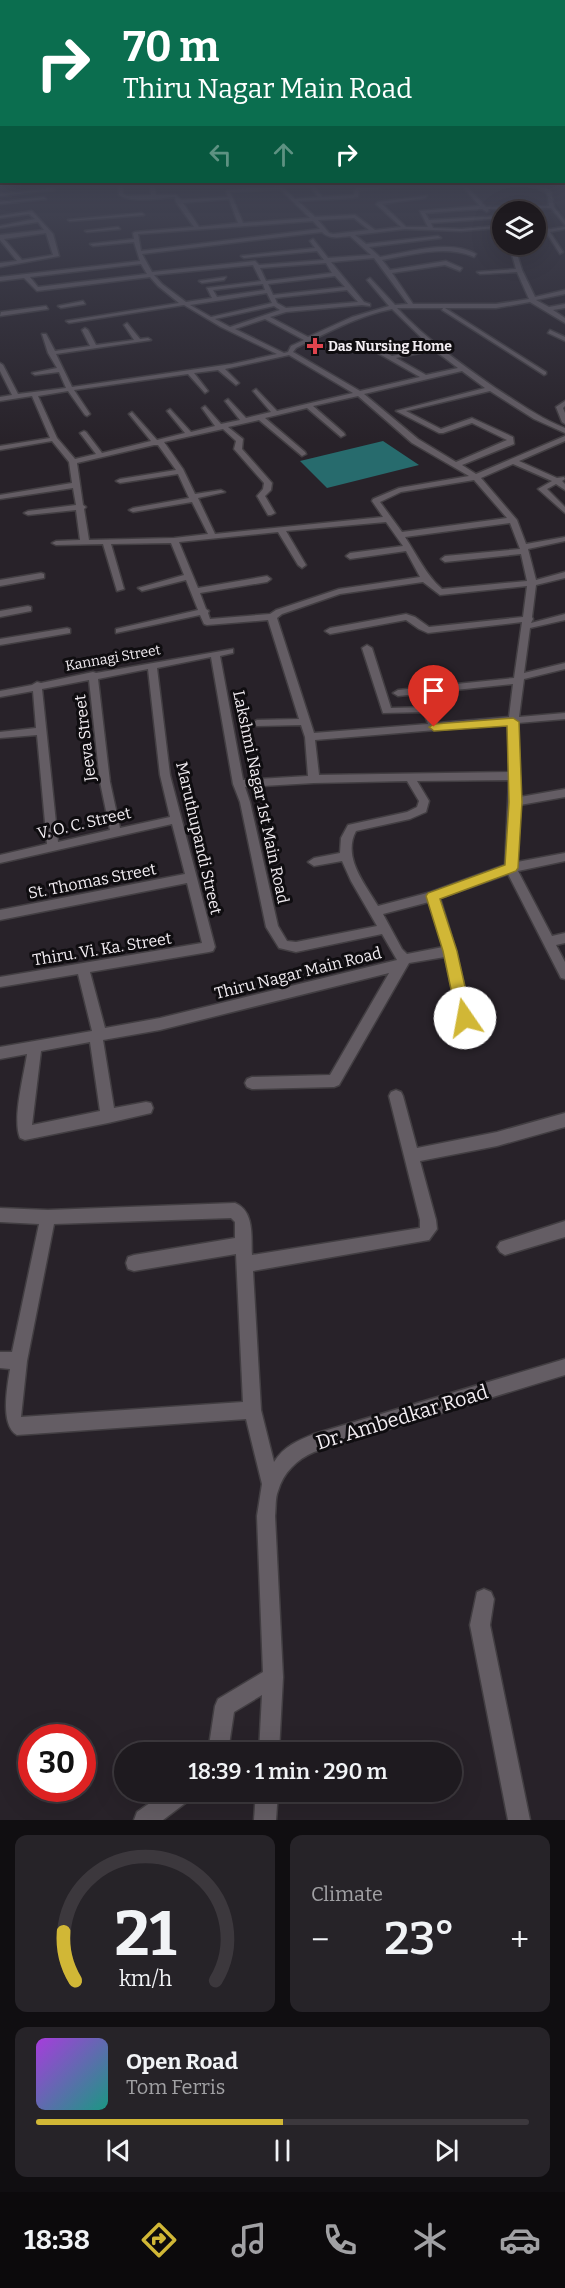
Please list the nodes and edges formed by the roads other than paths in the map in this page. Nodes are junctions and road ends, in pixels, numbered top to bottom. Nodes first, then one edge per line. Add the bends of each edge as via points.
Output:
1 (62, 271) edge
2 (148, 271) edge
3 (180, 271) edge
4 (260, 271) joint
5 (334, 271) edge
6 (395, 271) edge
7 (501, 271) edge
8 (519, 271) edge
9 (388, 272) joint
10 (480, 272) dead end
11 (336, 274) junction
12 (25, 275) junction
13 (151, 275) junction
14 (249, 275) dead end
15 (238, 277) dead end
16 (0, 279) edge
17 (370, 280) dead end
18 (202, 281) dead end
19 (263, 281) junction
20 (350, 288) junction
21 (565, 292) edge
22 (271, 293) junction
23 (216, 299) junction
24 (531, 300) junction
25 (362, 303) junction
26 (275, 304) junction
27 (182, 305) junction
28 (61, 306) dead end
29 (412, 306) junction
30 (565, 306) edge
31 (392, 307) junction
32 (442, 307) junction
33 (46, 308) dead end
34 (548, 309) junction
35 (285, 310) junction
36 (381, 310) junction
37 (0, 313) edge
38 (266, 317) junction
39 (88, 318) junction
40 (212, 318) junction
41 (0, 320) edge
42 (69, 321) dead end
43 (565, 321) edge
44 (127, 325) dead end
45 (232, 328) junction
46 (475, 328) junction
47 (85, 330) dead end
48 (460, 331) dead end
49 (550, 332) dead end
50 (44, 335) dead end
51 (565, 339) edge
52 (148, 340) dead end
53 (309, 340) junction
54 (138, 341) junction
55 (94, 347) junction
56 (434, 348) junction
57 (349, 350) dead end
58 (51, 353) junction
59 (286, 354) junction
60 (390, 358) junction
61 (0, 365) edge
62 (220, 368) junction
63 (461, 369) junction
64 (60, 370) junction
65 (190, 372) junction
66 (544, 373) dead end
67 (34, 374) dead end
68 (426, 378) junction
69 (236, 383) dead end
70 (70, 388) junction
71 (492, 388) junction
72 (205, 391) dead end
73 (256, 391) dead end
74 (34, 394) junction
75 (361, 395) junction
76 (16, 397) junction
77 (0, 399) edge
78 (228, 401) dead end
79 (565, 403) edge
80 (310, 407) junction
81 (205, 408) dead end
82 (170, 411) dead end
83 (400, 411) junction
84 (87, 414) dead end
85 (132, 414) dead end
86 (276, 414) junction
87 (386, 414) junction
88 (261, 418) junction
89 (245, 422) junction
90 (565, 422) edge
91 (222, 427) junction
92 (565, 431) edge
93 (84, 433) dead end
94 (189, 435) junction
95 (341, 435) dead end
96 (565, 438) edge
97 (54, 439) junction
98 (158, 442) junction
99 (0, 448) edge
100 (302, 454) dead end
101 (101, 456) junction
102 (513, 461) junction
103 (73, 462) junction
104 (456, 465) junction
105 (180, 471) junction
106 (476, 477) junction
107 (561, 479) edge
108 (120, 481) dead end
109 (77, 485) junction
110 (565, 489) edge
111 (220, 492) dead end
112 (0, 497) edge
113 (193, 498) junction
114 (82, 507) junction
115 (133, 510) dead end
116 (565, 511) edge
117 (28, 513) dead end
118 (271, 513) dead end
119 (388, 519) junction
120 (513, 520) junction
121 (280, 529) junction
122 (212, 535) junction
123 (399, 535) junction
124 (565, 539) edge
125 (174, 540) junction
126 (56, 543) dead end
127 (85, 543) junction
128 (107, 543) junction
129 (408, 548) junction
130 (524, 549) junction
131 (350, 556) dead end
132 (445, 559) dead end
133 (302, 566) dead end
134 (565, 575) edge
135 (41, 576) dead end
136 (190, 576) junction
137 (267, 579) dead end
138 (425, 579) junction
139 (0, 583) edge
140 (532, 583) junction
141 (142, 588) dead end
142 (120, 589) dead end
143 (196, 591) junction
144 (28, 609) dead end
145 (205, 611) junction
146 (0, 614) edge
147 (272, 617) junction
148 (565, 617) edge
149 (528, 623) junction
150 (67, 631) dead end
151 (119, 631) dead end
152 (330, 631) dead end
153 (0, 642) edge
154 (367, 648) dead end
155 (230, 651) dead end
156 (215, 654) junction
157 (152, 665) junction
158 (565, 666) edge
159 (93, 675) junction
160 (520, 679) junction
161 (37, 685) junction
162 (398, 693) dead end
163 (0, 694) edge
164 (565, 716) edge
165 (305, 722) junction
166 (513, 722) junction
167 (257, 723) dead end
168 (434, 727) junction
169 (42, 731) junction
170 (0, 735) edge
171 (310, 736) junction
172 (515, 776) junction
173 (410, 778) junction
174 (314, 779) junction
175 (238, 784) junction
176 (565, 793) edge
177 (515, 802) junction
178 (174, 820) junction
179 (117, 832) junction
180 (53, 847) junction
181 (346, 856) junction
182 (565, 857) edge
183 (0, 859) edge
184 (314, 862) dead end
185 (511, 868) junction
186 (189, 878) junction
187 (433, 896) junction
188 (375, 911) junction
189 (0, 915) edge
190 (384, 929) junction
191 (565, 938) edge
192 (548, 942) junction
193 (209, 947) joint
194 (450, 951) junction
195 (402, 962) junction
196 (83, 969) junction
197 (565, 974) edge
198 (0, 982) edge
199 (465, 1018) dead end
200 (98, 1035) junction
201 (35, 1047) junction
202 (0, 1053) edge
203 (252, 1083) dead end
204 (396, 1096) dead end
205 (146, 1108) dead end
206 (108, 1116) junction
207 (565, 1120) edge
208 (413, 1156) junction
209 (0, 1215) edge
210 (48, 1217) junction
211 (565, 1229) edge
212 (243, 1245) junction
213 (505, 1247) dead end
214 (134, 1263) dead end
215 (246, 1264) junction
216 (0, 1359) edge
217 (19, 1361) junction
218 (565, 1367) edge
219 (252, 1410) junction
220 (271, 1484) junction
221 (484, 1599) dead end
222 (273, 1677) junction
223 (220, 1742) edge
224 (270, 1742) edge
225 (170, 1802) edge
226 (266, 1802) edge
227 (145, 1820) edge
228 (265, 1820) edge
229 (519, 1820) edge

1 - 12 street
2 - 13 street
3 - 13 street
4 - 14 street
4 - 19 street
5 - 11 street
6 - 9 street
7 - 10 street
8 - 24 street
9 - 29 street
11 - 19 street
11 - 20 street
12 - 13 street via 37,289
12 - 16 street
13 - 27 street
15 - 18 street
17 - 31 street
19 - 22 street
19 - 23 street via 209,289
20 - 22 street
20 - 25 street
21 - 24 street
22 - 23 street
22 - 26 street
23 - 27 street
24 - 32 street via 497,308
24 - 34 street
25 - 35 street
25 - 36 street
26 - 35 street
26 - 40 street
27 - 39 street
27 - 40 street
28 - 39 street via 81,303
29 - 31 street
29 - 32 street
30 - 34 street
31 - 36 street
31 - 56 street
32 - 46 street
33 - 37 street
34 - 43 street
35 - 38 street
36 - 53 street
37 - 41 street
38 - 45 street
38 - 53 street
39 - 42 street
40 - 45 street
44 - 54 street
45 - 59 street
46 - 48 street
46 - 66 street
47 - 55 street
49 - 51 street
50 - 58 street
52 - 54 street
53 - 59 street
54 - 55 street
55 - 58 street
56 - 60 street
56 - 63 street
57 - 60 street via 370,346
58 - 64 street
59 - 62 street
59 - 75 street
60 - 68 street
61 - 76 street
62 - 65 street
62 - 69 street
63 - 68 street
63 - 71 street
64 - 67 street
64 - 70 street
65 - 70 street
65 - 72 street
68 - 75 street
70 - 74 street
70 - 84 street
71 - 83 street
71 - 92 street via 540,421
73 - 86 street
74 - 76 street
74 - 97 street
75 - 80 street
75 - 87 street
76 - 77 street
78 - 89 street
79 - 90 street via 559,407
80 - 86 street
80 - 95 street
81 - 91 street
82 - 94 street
83 - 87 street
83 - 104 street via 441,432 472,420 510,439 511,442
85 - 98 street
86 - 88 street
87 - 104 street via 415,441
88 - 89 street
88 - 100 street
89 - 91 street
91 - 94 street
91 - 118 street via 240,441 238,449 268,483 261,496
93 - 101 street
94 - 98 street
96 - 102 street
97 - 99 street
97 - 103 street
98 - 101 street
98 - 105 street
101 - 103 street
102 - 106 street
102 - 107 street
103 - 109 street
104 - 106 street
105 - 108 street
105 - 113 street
106 - 119 street via 399,490 378,498 376,501
106 - 120 street
107 - 110 street
107 - 116 street via 542,489
109 - 112 street
109 - 114 street
111 - 113 street
113 - 115 street
113 - 122 street
114 - 117 street
114 - 127 street
119 - 121 street
119 - 123 street
120 - 123 street
120 - 130 street
121 - 122 street
121 - 133 street
122 - 125 street
123 - 129 street
124 - 130 street
125 - 128 street
125 - 136 street
126 - 127 street
127 - 128 street
128 - 142 street
129 - 131 street
129 - 138 street
130 - 132 street
130 - 140 street
134 - 140 street
135 - 139 street
136 - 141 street
136 - 143 street
137 - 143 street
138 - 140 street via 440,592
138 - 147 street via 339,592
140 - 149 street
143 - 145 street
144 - 146 street
145 - 147 street via 207,621
145 - 151 street
147 - 165 street
148 - 149 street
149 - 152 street via 428,630 406,617
149 - 160 street
150 - 153 street
154 - 168 street via 387,711 426,709
155 - 156 street, Kannagi Street
156 - 157 street, Kannagi Street
156 - 175 street, Lakshmi Nagar 1st Main Road
157 - 159 street, Kannagi Street
157 - 178 street, Maruthupandi Street
158 - 160 street
159 - 161 street, Kannagi Street
159 - 179 street, Jeeva Street via 105,782
160 - 162 street
160 - 166 street
161 - 163 street, Kannagi Street
161 - 169 street
164 - 166 street
165 - 167 street
165 - 171 street
166 - 168 street
166 - 172 street
168 - 171 street
169 - 170 street
169 - 180 street
171 - 174 street
172 - 173 street
172 - 177 street
173 - 174 street
173 - 181 street via 424,801 422,809 352,828 346,836
174 - 175 street
175 - 190 street, Lakshmi Nagar 1st Main Road via 272,927 283,945 296,947
176 - 177 street
177 - 185 street
178 - 179 street, V. O. C. Street
178 - 186 street, Maruthupandi Street
179 - 180 street, V. O. C. Street
180 - 183 street, V. O. C. Street
181 - 184 street
181 - 188 street, Thiru Nagar Main Road
182 - 185 street
185 - 187 street
185 - 192 street
186 - 189 street, St. Thomas Street
186 - 193 street, Maruthupandi Street
187 - 188 street
187 - 194 street
188 - 190 street, Thiru Nagar Main Road
190 - 195 street, Thiru Nagar Main Road
191 - 192 street
192 - 197 street
193 - 196 street, Thiru. Vi. Ka. Street
194 - 195 street
194 - 199 street
195 - 200 street, Thiru Nagar Main Road via 160,1024
195 - 203 street via 334,1081
196 - 198 street, Thiru. Vi. Ka. Street
196 - 200 street
200 - 201 street, Thiru Nagar Main Road
200 - 206 street
201 - 202 street, Thiru Nagar Main Road
201 - 206 street via 25,1133
204 - 208 street
205 - 206 street
207 - 208 street
208 - 215 street via 429,1220 424,1235
209 - 210 street
210 - 212 street via 235,1210 242,1219
210 - 217 street
211 - 213 street
212 - 214 street
212 - 215 street
215 - 219 street
216 - 217 street
217 - 219 street via 12,1418 17,1426
218 - 220 street, Dr. Ambedkar Road via 314,1443 297,1450 285,1461
219 - 220 street
220 - 222 street, Dr. Ambedkar Road via 266,1516
221 - 229 street via 480,1625
222 - 223 street via 225,1706
222 - 224 street, Dr. Ambedkar Road
225 - 227 street
226 - 228 street

